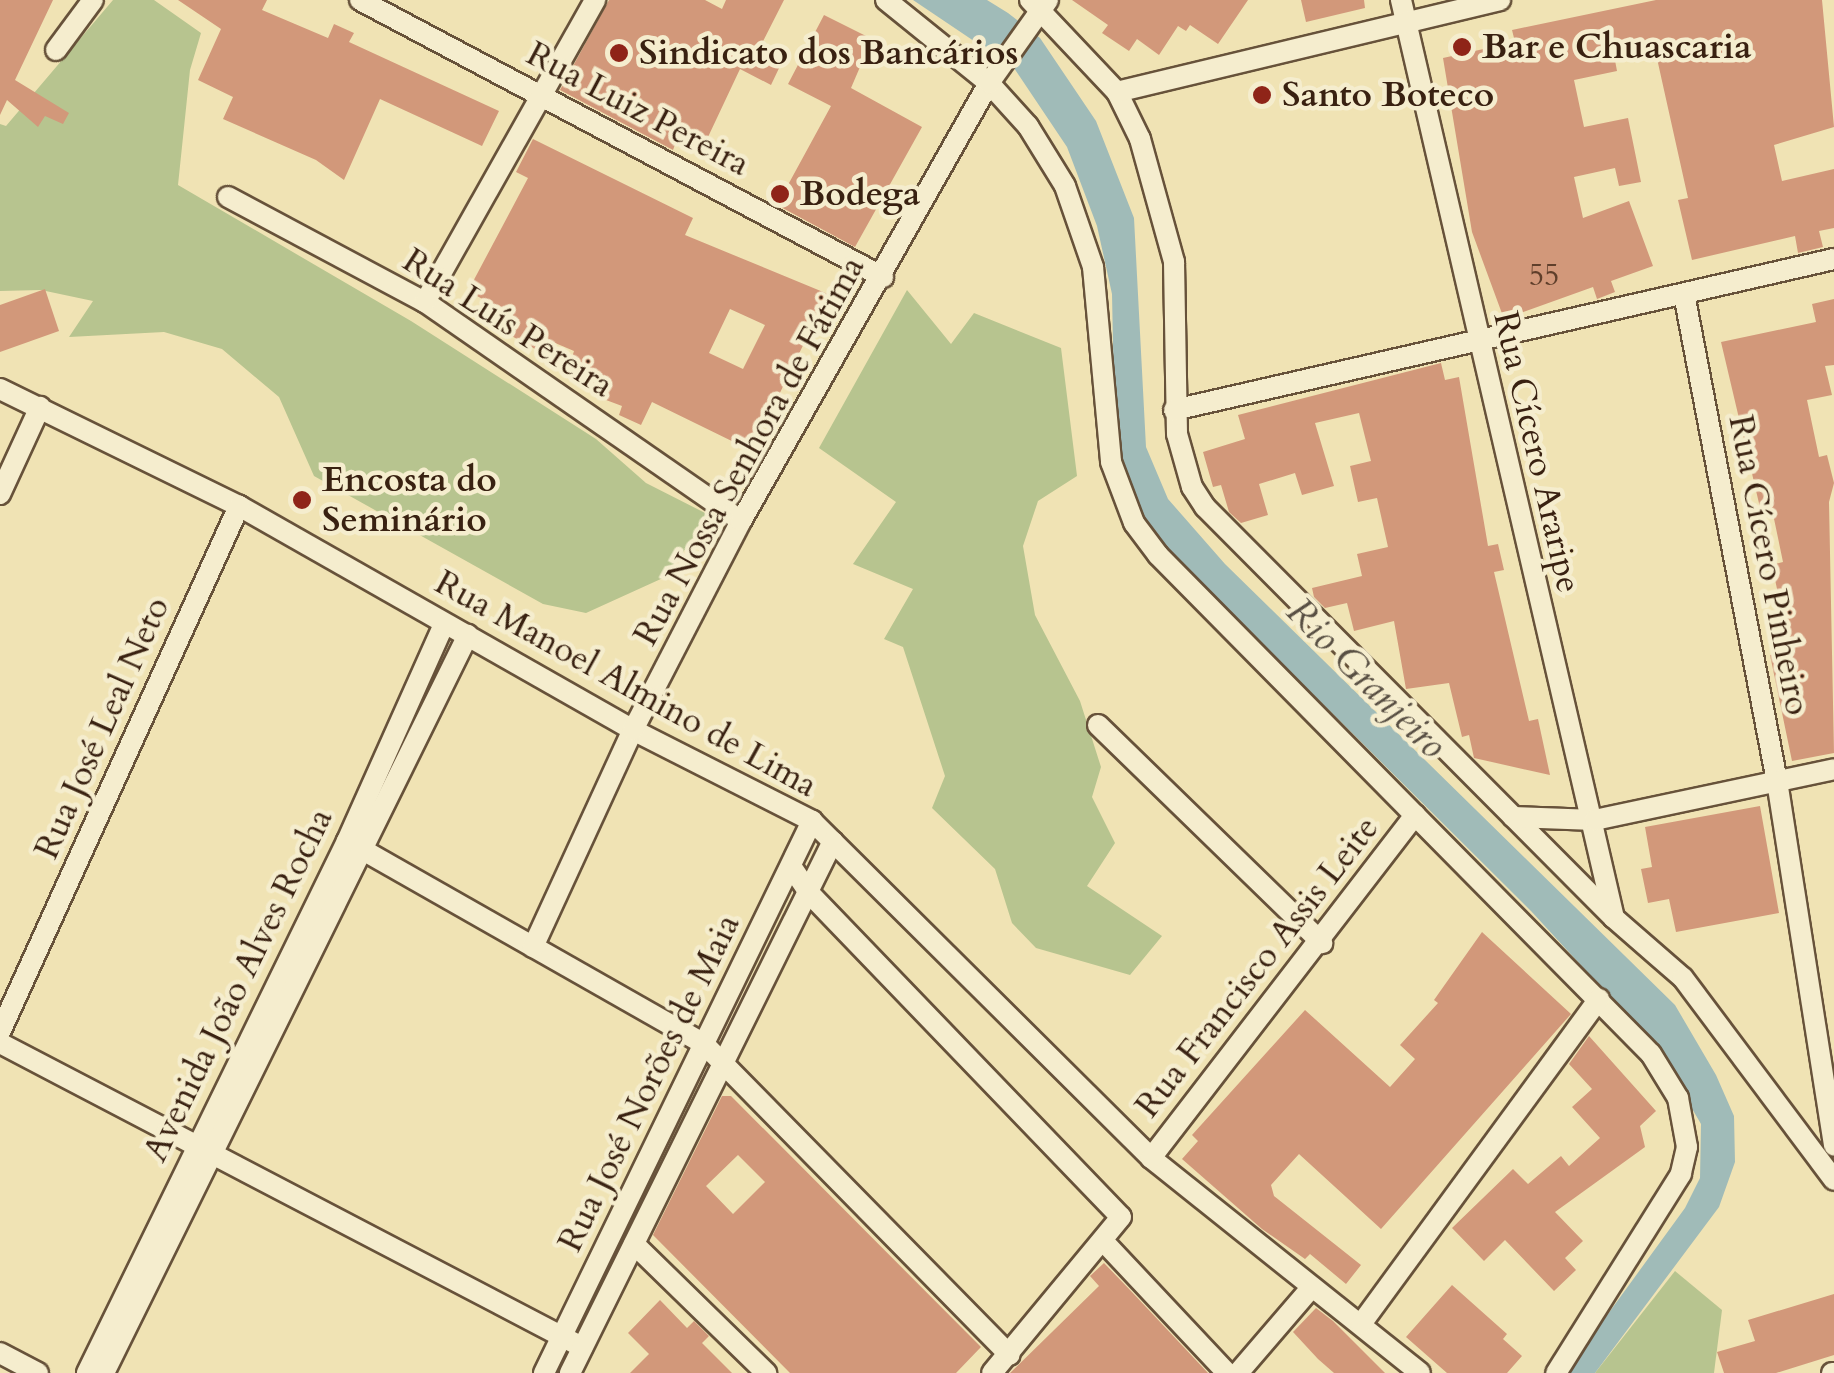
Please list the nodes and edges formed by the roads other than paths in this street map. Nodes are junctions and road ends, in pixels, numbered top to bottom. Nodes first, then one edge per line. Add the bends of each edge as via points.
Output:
1 (93, 0) edge
2 (360, 0) edge
3 (594, 0) edge
4 (886, 0) edge
5 (1401, 0) edge
6 (1500, 0) edge
7 (1038, 7) edge
8 (1406, 22) junction
9 (56, 50) dead end
10 (994, 76) junction
11 (1117, 92) junction
12 (546, 95) junction
13 (228, 197) dead end
14 (1834, 259) edge
15 (883, 277) junction
16 (1684, 294) junction
17 (426, 302) junction
18 (1477, 339) junction
19 (0, 389) edge
20 (40, 406) junction
21 (1174, 410) junction
22 (0, 494) edge
23 (239, 506) junction
24 (742, 521) junction
25 (444, 624) junction
26 (468, 635) junction
27 (1098, 725) dead end
28 (632, 730) junction
29 (1834, 769) edge
30 (1778, 781) junction
31 (1415, 816) junction
32 (1512, 817) junction
33 (1595, 820) junction
34 (812, 821) junction
35 (832, 841) junction
36 (356, 846) junction
37 (791, 866) junction
38 (810, 894) junction
39 (1614, 918) junction
40 (1322, 942) junction
41 (533, 947) junction
42 (1599, 998) junction
43 (0, 1032) edge
44 (0, 1043) edge
45 (704, 1044) junction
46 (724, 1061) junction
47 (1834, 1146) edge
48 (202, 1152) junction
49 (1151, 1158) junction
50 (1834, 1180) edge
51 (1105, 1243) junction
52 (634, 1244) junction
53 (1311, 1288) junction
54 (1361, 1324) junction
55 (572, 1344) junction
56 (0, 1353) edge
57 (1010, 1355) junction
58 (38, 1373) edge
59 (87, 1373) edge
60 (104, 1373) edge
61 (544, 1373) edge
62 (570, 1373) edge
63 (766, 1373) edge
64 (992, 1373) edge
65 (1228, 1373) edge
66 (1238, 1373) edge
67 (1420, 1373) edge
68 (1556, 1373) edge

1 - 9 street
2 - 12 street, Rua Luiz Pereira
3 - 12 street
4 - 10 street
5 - 8 street, Rua Cícero Araripe
6 - 8 street
7 - 10 street, Rua Nossa Senhora de Fátima
7 - 11 street
8 - 11 street
8 - 18 street, Rua Cícero Araripe
10 - 15 street, Rua Nossa Senhora de Fátima
10 - 31 street via 1045,153 1080,225 1102,320 1111,462 1134,523
11 - 21 street via 1140,139 1168,233 1177,311
12 - 15 street, Rua Luiz Pereira
12 - 17 street
13 - 17 street, Rua Luís Pereira
14 - 16 street
15 - 24 street, Rua Nossa Senhora de Fátima
16 - 18 street
16 - 30 street, Rua Cícero Pinheiro
17 - 24 street, Rua Luís Pereira
18 - 21 street
18 - 33 street, Rua Cícero Araripe
19 - 20 street, Rua Manoel Almino de Lima
20 - 22 street
20 - 23 street, Rua Manoel Almino de Lima
21 - 32 street via 1192,487 1231,539
23 - 25 street, Rua Manoel Almino de Lima
23 - 43 street, Rua José Leal Neto
24 - 28 street, Rua Nossa Senhora de Fátima
25 - 26 street, Rua Manoel Almino de Lima
25 - 36 street, Avenida João Alves Rocha
26 - 28 street, Rua Manoel Almino de Lima
26 - 36 street, Avenida João Alves Rocha
27 - 40 street
28 - 34 street, Rua Manoel Almino de Lima
28 - 41 street, Rua Nossa Senhora de Fátima
29 - 30 street
30 - 33 street
30 - 47 street, Rua Cícero Pinheiro
31 - 40 street, Rua Francisco Assis Leite
31 - 42 street
32 - 33 street
32 - 39 street
33 - 39 street, Rua Cícero Araripe
34 - 35 street, Rua Manoel Almino de Lima
34 - 37 street, Rua José Norões de Maia
35 - 38 street, Rua José Norões de Maia
35 - 49 street, Rua Manoel Almino de Lima
36 - 41 street
36 - 48 street, Avenida João Alves Rocha
37 - 38 street
37 - 45 street, Rua José Norões de Maia
38 - 46 street, Rua José Norões de Maia
38 - 51 street via 1121,1217
39 - 50 street via 1683,978
40 - 49 street, Rua Francisco Assis Leite
41 - 45 street
42 - 54 street
42 - 68 street via 1669,1080 1685,1118 1687,1147 1665,1206
44 - 48 street
45 - 46 street
45 - 55 street, Rua José Norões de Maia
46 - 52 street, Rua José Norões de Maia
46 - 57 street
48 - 55 street
48 - 59 street, Avenida João Alves Rocha
48 - 60 street, Avenida João Alves Rocha
49 - 53 street, Rua Manoel Almino de Lima
51 - 57 street
51 - 65 street
52 - 55 street, Rua José Norões de Maia
52 - 63 street
53 - 54 street, Rua Manoel Almino de Lima
53 - 66 street
54 - 67 street, Rua Manoel Almino de Lima
55 - 61 street, Rua José Norões de Maia
55 - 62 street, Rua José Norões de Maia
56 - 58 street
57 - 64 street

